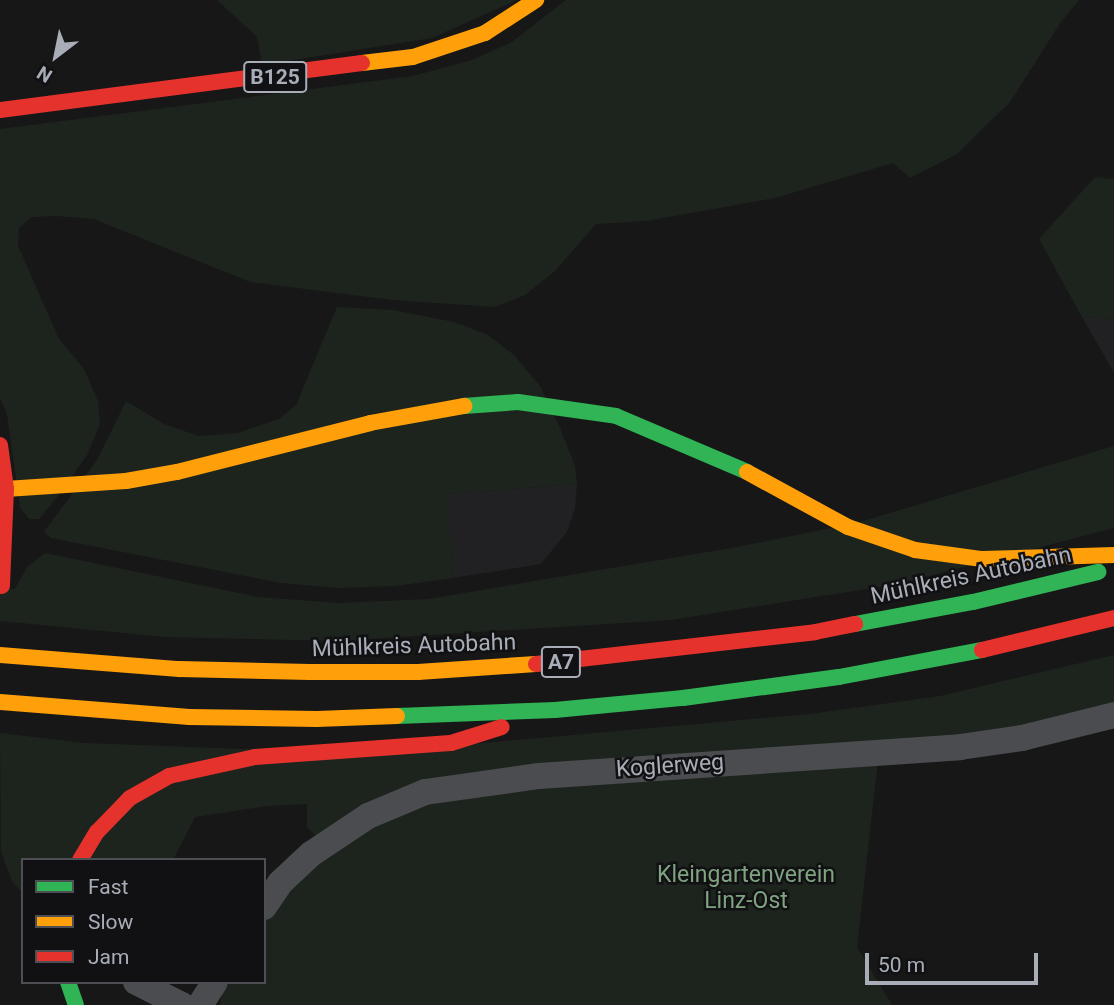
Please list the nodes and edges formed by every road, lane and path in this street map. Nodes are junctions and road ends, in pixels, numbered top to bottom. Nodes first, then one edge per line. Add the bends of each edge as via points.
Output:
1 (536, 0) edge
2 (0, 110) edge
3 (0, 445) edge
4 (6, 489) junction
5 (1114, 555) edge
6 (1114, 567) edge
7 (2, 586) dead end
8 (1114, 618) edge
9 (0, 655) edge
10 (0, 702) edge
11 (555, 710) junction
12 (1114, 715) edge
13 (81, 858) edge
14 (266, 904) edge
15 (69, 984) edge
16 (140, 984) edge
17 (214, 984) edge
18 (76, 1005) edge
19 (181, 1005) edge
20 (200, 1005) edge

1 - 2 main road, B125 via 485,33 413,57
3 - 4 main road
4 - 5 main road via 139,479 392,419 518,402 616,416 659,432 746,471 848,527 915,550 994,559
4 - 7 main road
6 - 9 main road, Mühlkreis Autobahn / A7 via 973,602 815,632 529,666 310,673 179,669
8 - 11 main road, A7 via 982,650 839,677
10 - 11 main road, A7 via 189,717 304,719
11 - 13 main road via 451,743 255,757 189,769 130,798 97,832
12 - 14 street, Koglerweg via 1021,738 960,747 539,776 425,792 368,816 311,854 280,883
15 - 18 main road
16 - 19 street
17 - 20 street

